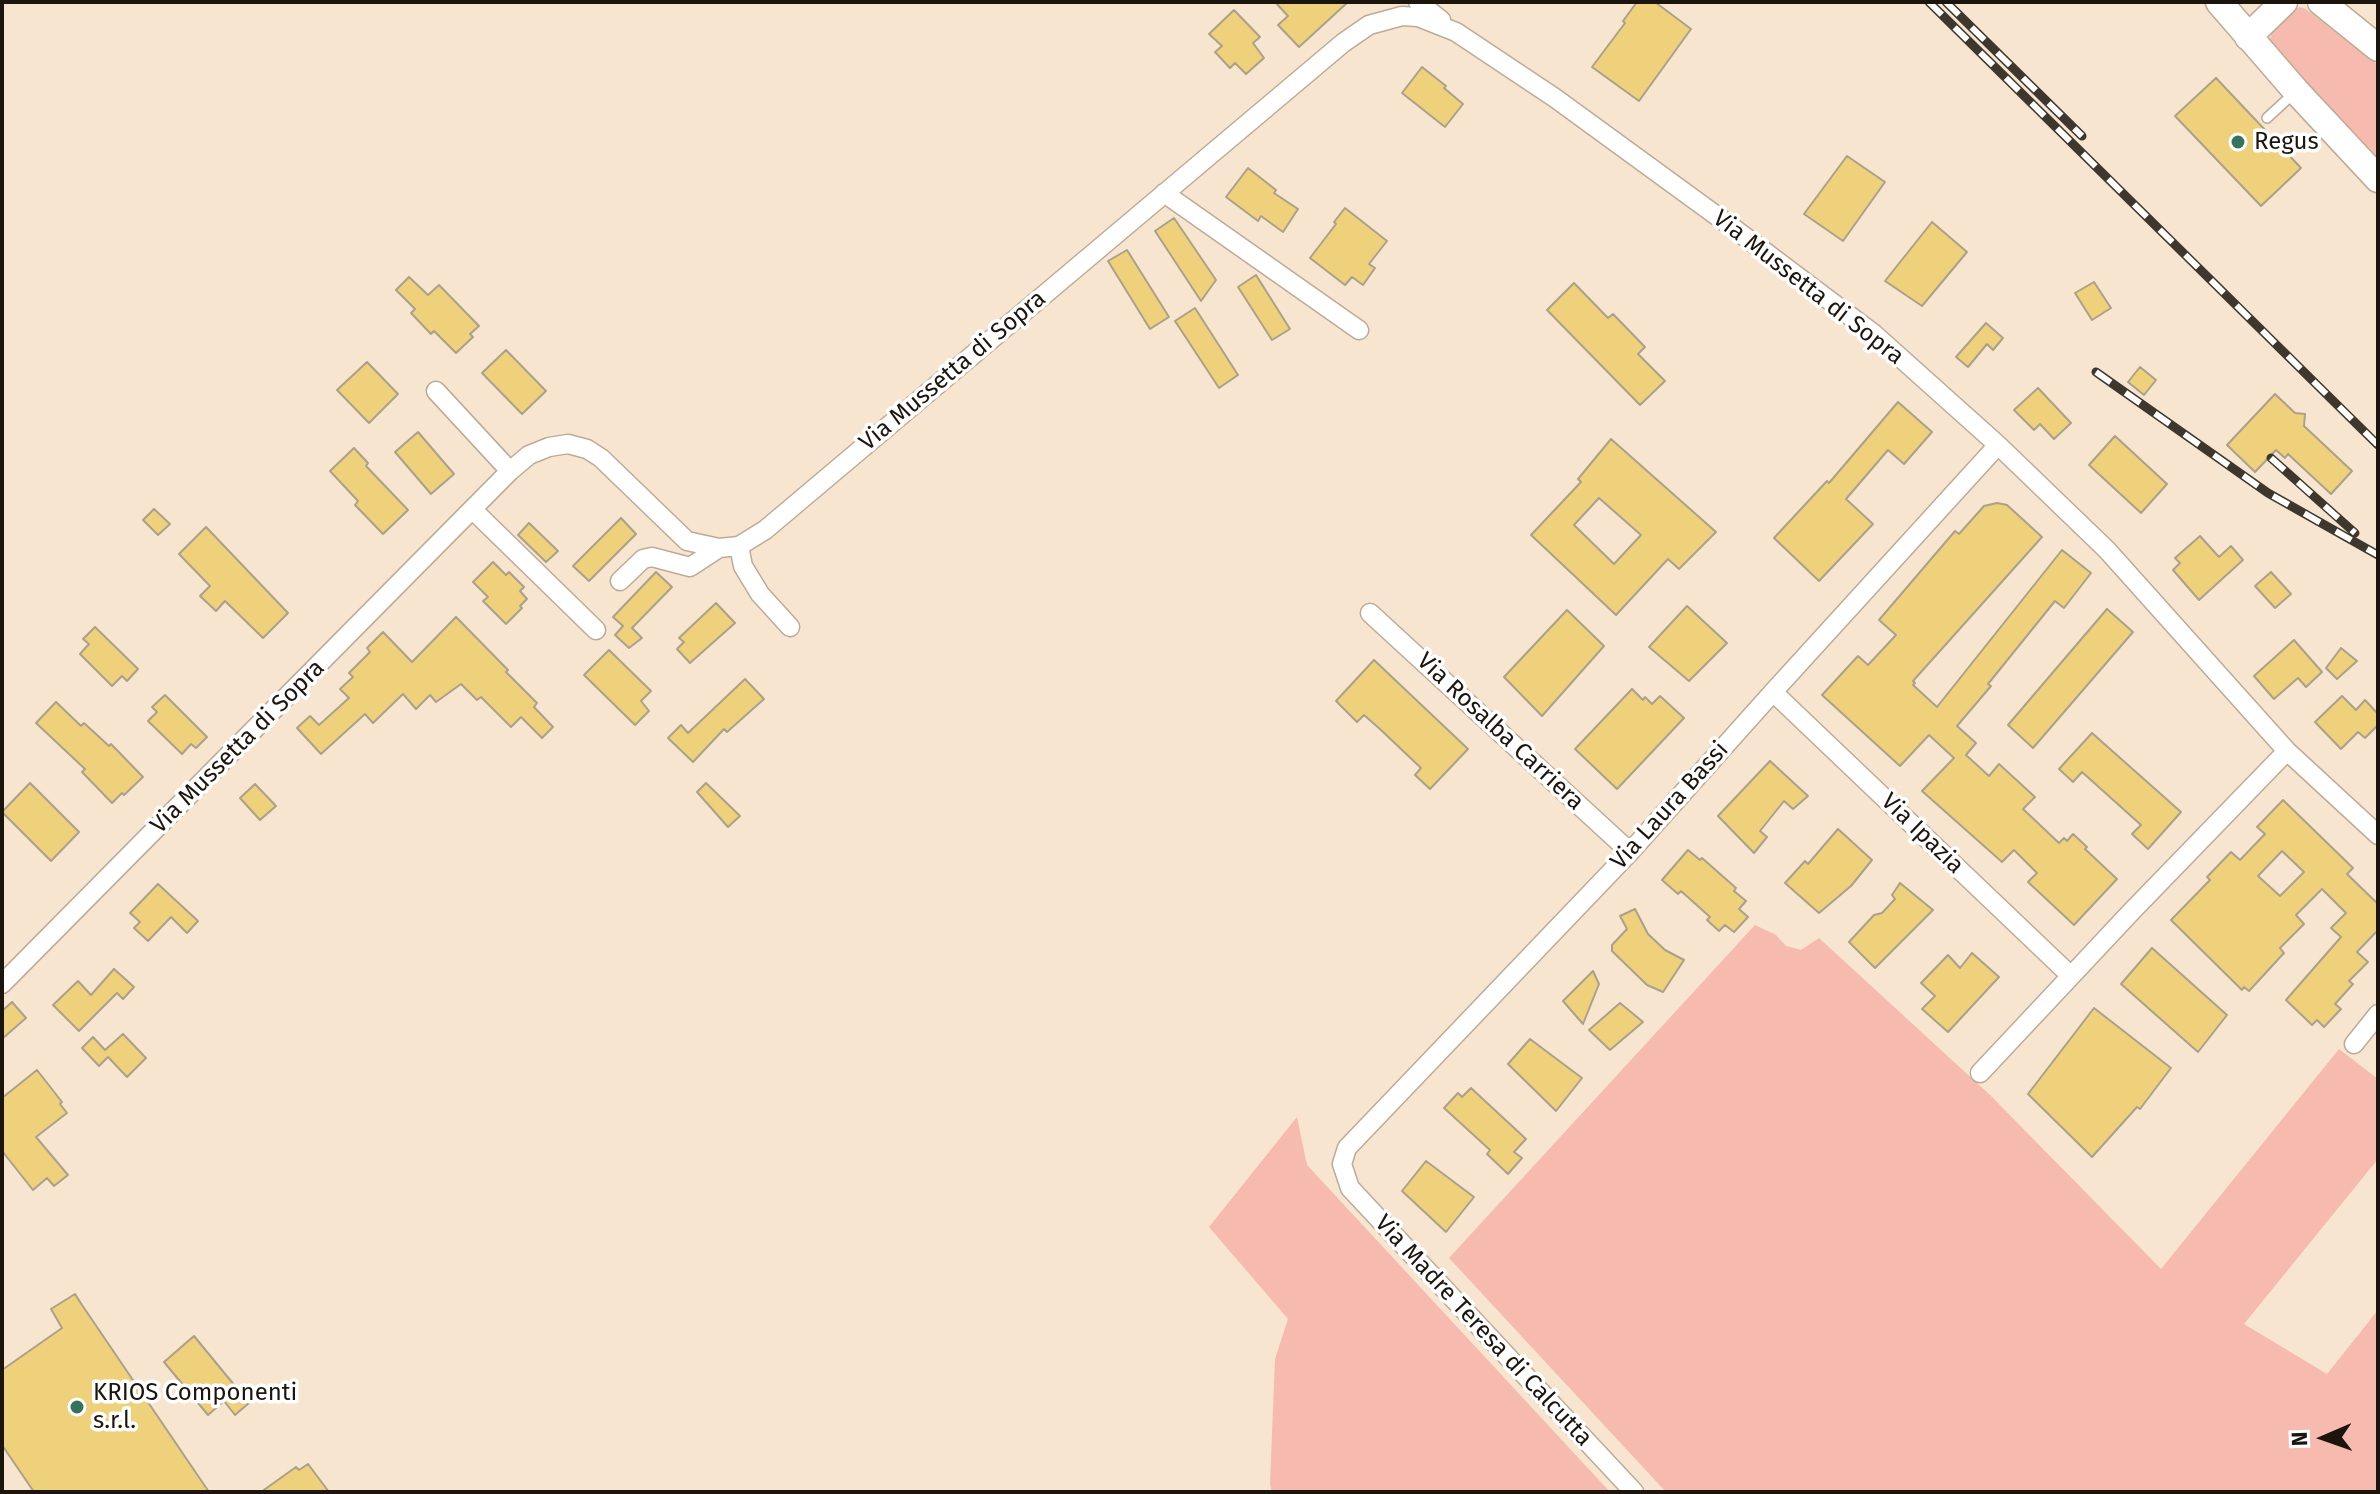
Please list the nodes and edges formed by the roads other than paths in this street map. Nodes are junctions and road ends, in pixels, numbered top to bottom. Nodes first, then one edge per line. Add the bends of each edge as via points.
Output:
1 (1418, 2) edge
2 (2219, 2) edge
3 (2284, 2) edge
4 (2321, 2) edge
5 (1456, 32) junction
6 (2248, 37) junction
7 (2378, 48) edge
8 (2296, 91) junction
9 (2267, 118) dead end
10 (2378, 179) edge
11 (1164, 193) junction
12 (1359, 330) dead end
13 (436, 391) dead end
14 (1998, 445) junction
15 (510, 471) junction
16 (473, 510) junction
17 (739, 546) junction
18 (719, 548) junction
19 (620, 581) dead end
20 (1370, 613) dead end
21 (790, 627) dead end
22 (596, 630) dead end
23 (1773, 692) junction
24 (2287, 751) junction
25 (2378, 835) edge
26 (1630, 852) junction
27 (2071, 976) junction
28 (2, 984) edge
29 (2378, 1014) edge
30 (2354, 1044) dead end
31 (1980, 1073) dead end
32 (1342, 1164) joint
33 (1634, 1492) edge

1 - 5 street
2 - 6 street
3 - 6 street
4 - 7 street
5 - 11 street, Via Mussetta di Sopra via 1418,17 1369,25
5 - 14 street, Via Mussetta di Sopra via 1601,131 1874,334
6 - 8 street
8 - 9 lane
8 - 10 street
11 - 12 street
11 - 17 street, Via Mussetta di Sopra via 765,530
13 - 15 street
14 - 23 street, Via Laura Bassi
14 - 24 street, Via Mussetta di Sopra via 2107,550
15 - 16 street, Via Mussetta di Sopra
15 - 18 street, Via Mussetta di Sopra via 549,447 587,449 687,541
16 - 22 street
16 - 28 street, Via Mussetta di Sopra
17 - 18 street, Via Mussetta di Sopra
17 - 21 street via 743,566 760,594
18 - 19 street, Via Mussetta di Sopra via 690,567 643,559
20 - 26 street, Via Rosalba Carriera
23 - 26 street, Via Laura Bassi
23 - 27 street, Via Ipazia
24 - 25 street, Via Mussetta di Sopra
24 - 27 street
26 - 32 street, Via Laura Bassi via 1347,1148
27 - 31 street
29 - 30 street
32 - 33 street, Via Madre Teresa di Calcutta via 1350,1188

